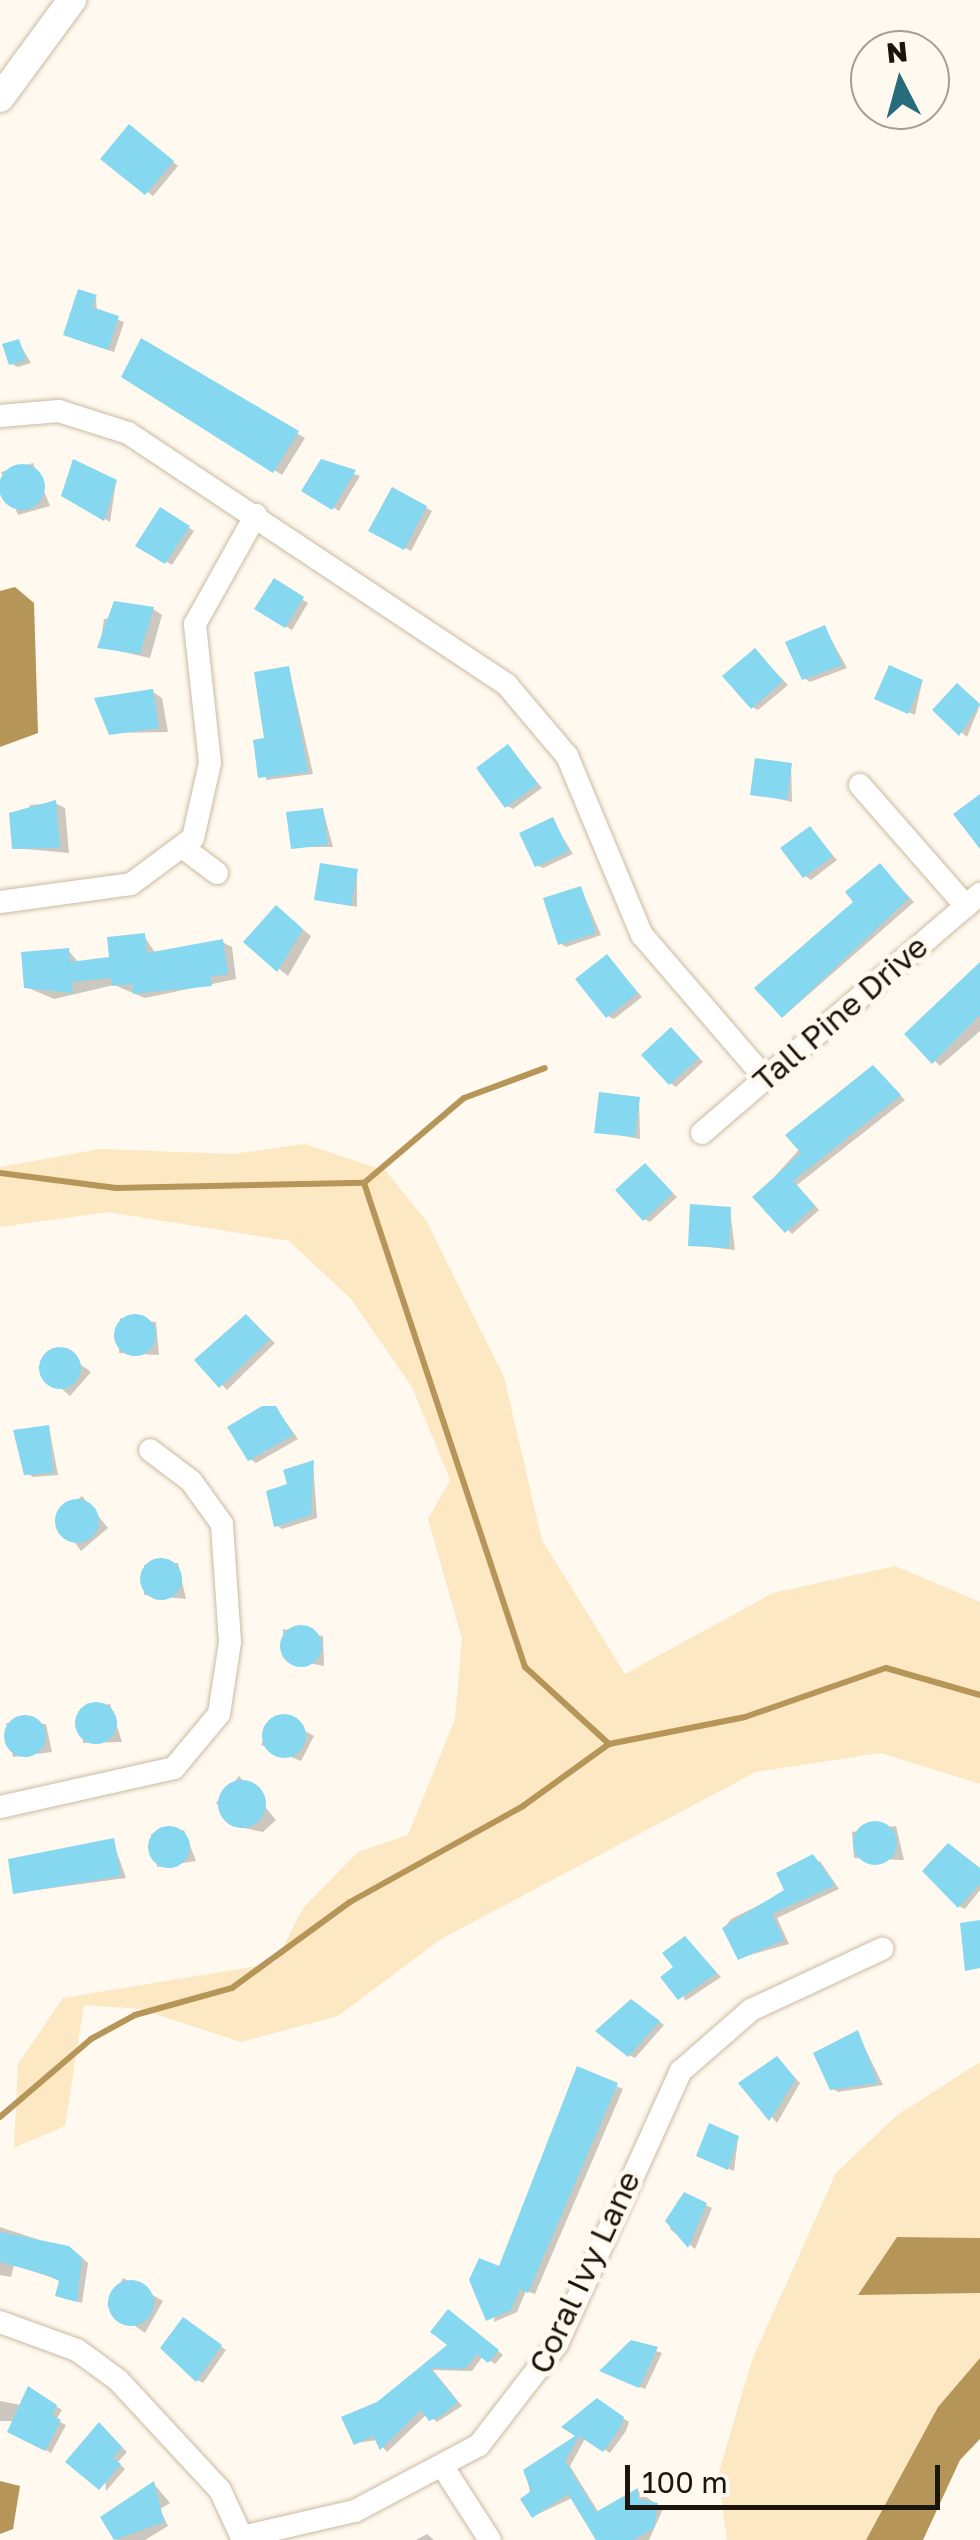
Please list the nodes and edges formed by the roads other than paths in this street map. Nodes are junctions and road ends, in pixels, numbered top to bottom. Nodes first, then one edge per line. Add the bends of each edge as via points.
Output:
1 (72, 0) edge
2 (0, 98) edge
3 (0, 416) edge
4 (256, 515) junction
5 (860, 785) dead end
6 (185, 848) junction
7 (218, 873) dead end
8 (973, 900) edge
9 (0, 902) edge
10 (764, 1078) junction
11 (702, 1133) dead end
12 (150, 1450) dead end
13 (0, 1807) edge
14 (882, 1949) dead end
15 (0, 2322) edge
16 (445, 2470) junction
17 (243, 2538) edge
18 (490, 2540) edge

1 - 2 street
3 - 4 street via 58,411 108,424
4 - 6 street via 196,624 209,788
4 - 10 street via 464,652 540,719 581,784 642,935
5 - 8 street
6 - 7 street
6 - 9 street via 130,884
8 - 10 street, Tall Pine Drive
10 - 11 street, Tall Pine Drive
12 - 13 street via 191,1480 222,1524 230,1642 220,1714 174,1768
14 - 16 street, Coral Ivy Lane via 751,2010 681,2071 558,2344 512,2412
15 - 17 street via 77,2350 118,2380 220,2490
16 - 17 street, Coral Ivy Lane via 355,2511
16 - 18 street

